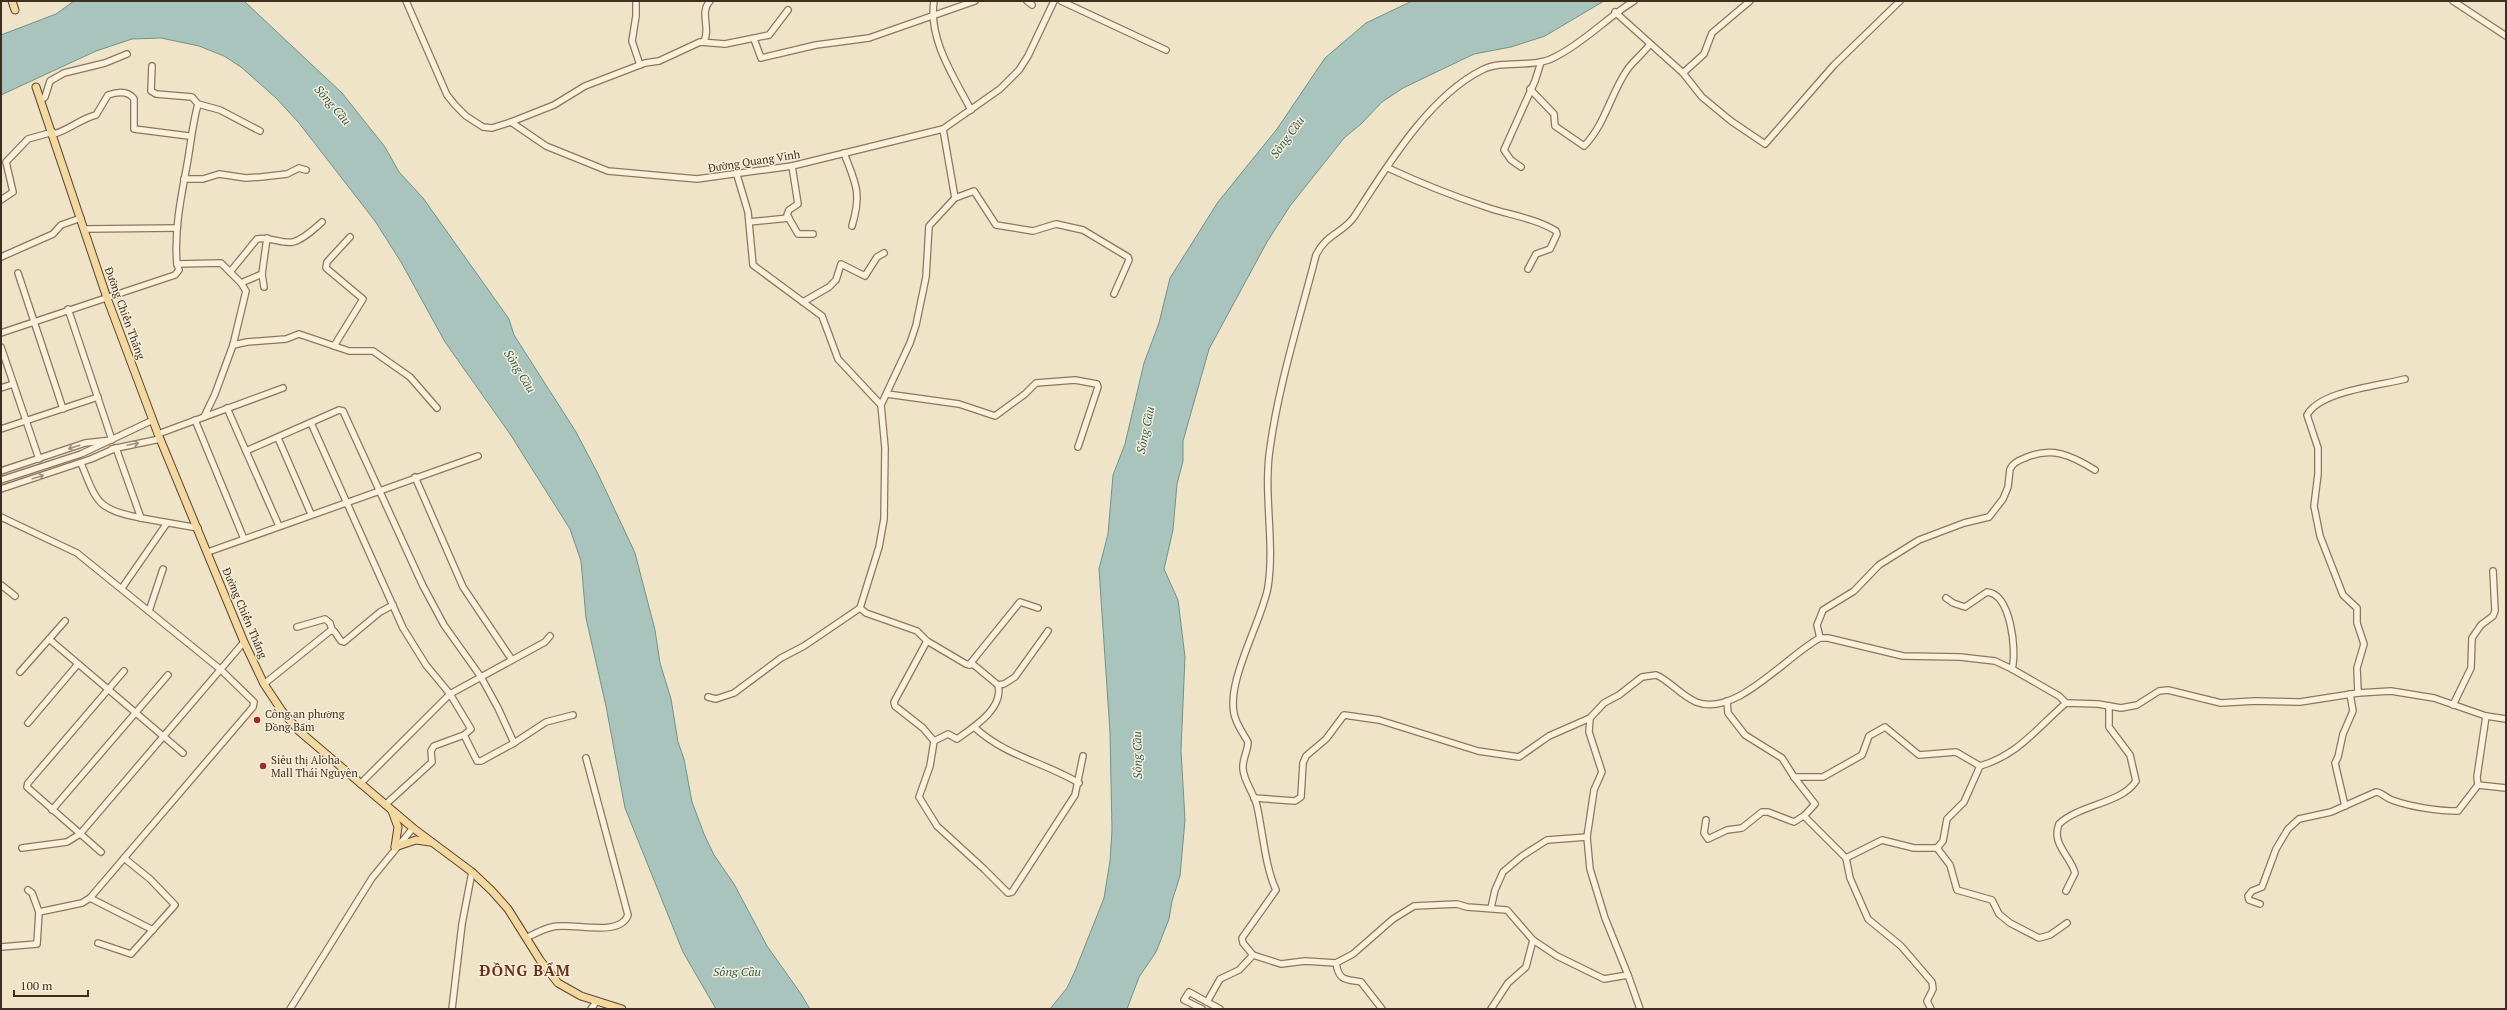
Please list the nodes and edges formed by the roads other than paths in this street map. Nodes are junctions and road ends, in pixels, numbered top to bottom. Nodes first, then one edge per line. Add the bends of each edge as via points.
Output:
1 (12, 1) edge
2 (406, 1) edge
3 (636, 1) edge
4 (710, 1) edge
5 (934, 1) edge
6 (975, 1) edge
7 (1054, 1) edge
8 (1060, 1) edge
9 (1634, 1) edge
10 (1750, 1) edge
11 (1900, 1) edge
12 (2453, 1) edge
13 (15, 10) dead end
14 (788, 10) dead end
15 (1615, 12) junction
16 (933, 14) junction
17 (2506, 36) edge
18 (754, 39) junction
19 (704, 41) junction
20 (1650, 44) junction
21 (1166, 50) dead end
22 (127, 54) dead end
23 (1541, 62) junction
24 (640, 65) junction
25 (152, 66) dead end
26 (1683, 73) junction
27 (36, 87) dead end
28 (1530, 90) junction
29 (40, 100) junction
30 (198, 104) junction
31 (971, 110) junction
32 (511, 122) junction
33 (943, 129) junction
34 (260, 131) dead end
35 (53, 133) junction
36 (189, 136) junction
37 (844, 153) junction
38 (4, 163) edge
39 (792, 166) junction
40 (1521, 167) dead end
41 (1388, 168) junction
42 (306, 170) dead end
43 (737, 175) junction
44 (184, 179) junction
45 (955, 198) junction
46 (1, 200) edge
47 (81, 218) junction
48 (789, 218) junction
49 (322, 222) dead end
50 (749, 222) junction
51 (852, 226) dead end
52 (177, 228) junction
53 (85, 229) junction
54 (813, 234) dead end
55 (350, 237) dead end
56 (267, 238) junction
57 (884, 253) dead end
58 (1, 257) edge
59 (177, 264) junction
60 (1528, 269) dead end
61 (230, 272) junction
62 (18, 273) dead end
63 (262, 274) junction
64 (241, 282) junction
65 (264, 288) dead end
66 (1114, 294) dead end
67 (107, 298) junction
68 (803, 302) junction
69 (68, 309) junction
70 (33, 321) junction
71 (1, 333) edge
72 (233, 345) junction
73 (334, 346) junction
74 (1, 348) edge
75 (2405, 379) dead end
76 (13, 384) junction
77 (1, 388) edge
78 (283, 388) dead end
79 (886, 394) junction
80 (98, 397) junction
81 (881, 406) junction
82 (62, 408) junction
83 (227, 408) junction
84 (437, 408) dead end
85 (204, 417) junction
86 (153, 420) junction
87 (195, 420) junction
88 (26, 421) junction
89 (311, 423) junction
90 (1, 429) edge
91 (159, 436) junction
92 (278, 438) junction
93 (112, 440) junction
94 (1078, 447) dead end
95 (116, 448) junction
96 (246, 452) junction
97 (81, 454) junction
98 (478, 456) dead end
99 (39, 459) junction
100 (81, 463) junction
101 (2095, 470) dead end
102 (1, 472) edge
103 (415, 477) junction
104 (1, 480) edge
105 (1, 489) edge
106 (379, 490) junction
107 (347, 502) junction
108 (311, 514) junction
109 (1, 517) edge
110 (141, 518) junction
111 (167, 523) junction
112 (279, 526) junction
113 (198, 528) junction
114 (244, 539) junction
115 (208, 552) junction
116 (163, 569) dead end
117 (2493, 571) dead end
118 (1, 585) edge
119 (122, 588) junction
120 (16, 596) dead end
121 (1946, 598) dead end
122 (393, 604) junction
123 (860, 608) junction
124 (1038, 608) dead end
125 (149, 611) junction
126 (64, 621) dead end
127 (297, 627) dead end
128 (332, 630) junction
129 (1048, 631) dead end
130 (550, 636) dead end
131 (1820, 638) junction
132 (49, 639) junction
133 (927, 641) junction
134 (244, 642) junction
135 (512, 660) junction
136 (78, 664) junction
137 (969, 665) junction
138 (220, 669) junction
139 (2012, 669) junction
140 (124, 671) dead end
141 (20, 672) dead end
142 (168, 675) dead end
143 (480, 677) junction
144 (264, 684) junction
145 (998, 684) junction
146 (109, 689) junction
147 (2358, 692) junction
148 (450, 694) junction
149 (2350, 694) junction
150 (708, 697) dead end
151 (1727, 701) junction
152 (2066, 703) junction
153 (2453, 705) junction
154 (2109, 706) junction
155 (136, 712) junction
156 (573, 715) dead end
157 (2486, 716) junction
158 (1590, 718) junction
159 (2506, 719) edge
160 (28, 723) dead end
161 (974, 727) junction
162 (164, 735) junction
163 (464, 736) junction
164 (934, 741) junction
165 (514, 743) junction
166 (183, 753) dead end
167 (1083, 756) dead end
168 (586, 758) dead end
169 (1980, 766) junction
170 (1794, 777) junction
171 (1079, 782) junction
172 (360, 784) junction
173 (2478, 784) junction
174 (2506, 788) edge
175 (1254, 798) junction
176 (2345, 806) junction
177 (388, 807) junction
178 (52, 810) junction
179 (1804, 816) junction
180 (1706, 820) dead end
181 (413, 828) junction
182 (80, 834) junction
183 (1587, 836) junction
184 (431, 842) junction
185 (395, 847) junction
186 (22, 848) dead end
187 (1937, 848) junction
188 (101, 852) dead end
189 (124, 858) junction
190 (1846, 858) junction
191 (472, 872) junction
192 (28, 890) dead end
193 (2066, 891) dead end
194 (90, 898) junction
195 (2260, 904) dead end
196 (1491, 908) junction
197 (39, 912) junction
198 (2067, 923) dead end
199 (153, 930) junction
200 (526, 938) junction
201 (1533, 940) junction
202 (98, 943) dead end
203 (1, 947) edge
204 (1253, 955) junction
205 (1336, 963) junction
206 (1628, 975) junction
207 (597, 1001) junction
208 (1207, 1002) junction
209 (290, 1009) edge
210 (452, 1009) edge
211 (591, 1009) edge
212 (622, 1009) edge
213 (1202, 1009) edge
214 (1220, 1009) edge
215 (1382, 1009) edge
216 (1491, 1009) edge
217 (1640, 1009) edge
218 (1931, 1009) edge

1 - 13 main road
2 - 32 street via 454,105 483,127 492,128
3 - 24 street via 632,41
4 - 19 street via 705,10 707,34
5 - 16 street
6 - 16 street
7 - 31 street, Đường Quang Vinh via 1019,70 1000,89
8 - 21 street
9 - 15 street
10 - 26 street via 1712,32 1704,54
11 - 26 street via 1834,64 1765,144 1730,121 1702,97
12 - 17 street
14 - 18 street via 772,34
15 - 20 street
15 - 23 street via 1584,40 1555,58
16 - 18 street via 869,38 816,45 761,58
16 - 31 street via 937,37
18 - 19 street via 725,44
19 - 24 street via 659,61
20 - 26 street
20 - 28 street via 1627,70 1604,117 1584,146 1555,126 1554,114
22 - 29 street via 105,63 64,73 50,81 45,97
23 - 28 street
23 - 41 street via 1497,65 1471,77 1423,119
24 - 32 street via 585,86 554,105
25 - 30 street via 151,91 156,94 192,97
27 - 29 main road, Đường Chiến Thắng
28 - 40 street via 1504,150 1511,160
29 - 35 main road, Đường Chiến Thắng
30 - 34 street via 220,110
30 - 36 street
31 - 33 street, Đường Quang Vinh
32 - 43 street, Đường Quang Vinh via 546,146 608,171 696,179
33 - 37 street, Đường Quang Vinh
33 - 45 street
35 - 36 street via 66,130 83,118 96,115 108,95 124,92 134,98 134,129
35 - 38 street via 30,137
35 - 47 main road, Đường Chiến Thắng
36 - 44 street
37 - 39 street, Đường Quang Vinh
37 - 51 street via 859,194
38 - 46 street via 13,192
39 - 43 street, Đường Quang Vinh
39 - 48 street via 798,204 787,212
41 - 60 street via 1423,184 1487,208 1540,223 1556,231 1550,249 1536,254
41 - 175 street via 1350,222 1320,246 1283,383 1270,449 1268,587 1239,671 1235,695 1236,720 1248,742 1243,768 1245,780
42 - 44 street via 298,168 287,174 261,177 246,178 220,174 203,179
43 - 50 street
44 - 52 street
45 - 66 street via 974,191 996,225 1033,231 1056,224 1087,231 1129,260
45 - 79 street via 929,226 926,277 916,325
47 - 53 main road, Đường Chiến Thắng
47 - 58 street via 61,225 53,234
48 - 50 street
48 - 54 street via 798,234
49 - 56 street via 293,242
50 - 68 street via 753,265
52 - 53 street
52 - 59 street
53 - 67 main road, Đường Chiến Thắng
55 - 73 street via 327,262 326,268 363,299
56 - 61 street via 257,239 252,243
56 - 63 street
57 - 68 street via 877,257 870,272 865,276 842,264 836,280 829,287
59 - 61 street via 221,264
59 - 67 street via 179,270 175,275
61 - 64 street
62 - 70 street
63 - 64 street
63 - 65 street
64 - 72 street via 246,291
67 - 69 street
67 - 86 main road, Đường Chiến Thắng
68 - 81 street via 822,316 838,359
69 - 70 street
69 - 80 street
70 - 71 street
70 - 82 street
72 - 73 street via 286,339 299,334
72 - 85 street
73 - 84 street via 349,351 377,353 410,377
74 - 76 street
75 - 147 street via 2331,395 2315,404 2307,415 2318,448 2314,514 2331,569 2343,595 2357,608 2357,623 2364,640 2357,668
76 - 77 street
76 - 88 street
78 - 83 street
79 - 81 street
79 - 94 street via 959,404 995,416 1036,383 1083,381 1098,387
80 - 82 street
80 - 93 street
81 - 123 street via 884,519 879,547
82 - 88 street
83 - 85 street
83 - 96 street
85 - 87 street
86 - 91 main road, Đường Chiến Thắng
86 - 93 street
87 - 91 street
87 - 114 street
88 - 90 street
88 - 99 street
89 - 92 street
89 - 106 street via 343,411
89 - 107 street
95 -> 91 street
91 - 113 main road, Đường Chiến Thắng
92 - 96 street
92 - 108 street
93 - 97 street
93 -> 99 street via 85,443
95 - 97 street
95 - 100 street
95 - 110 street
96 - 112 street
97 - 104 street
98 - 103 street
99 - 102 street
105 -> 100 street
100 - 110 street via 94,496 99,502 113,512
101 - 131 street via 2076,459 2048,451 2018,461 2010,468 2008,487 2003,499 1989,517 1964,523 1919,540 1879,565 1854,591 1823,610 1817,625
103 - 106 street
103 - 135 street via 463,587
106 - 107 street
106 - 143 street via 444,625
107 - 108 street
107 - 122 street
108 - 112 street
109 - 119 street via 76,553
110 - 111 street
111 - 113 street
111 - 119 street
112 - 114 street
113 - 115 main road, Đường Chiến Thắng
114 - 115 street
115 - 134 main road, Đường Chiến Thắng
116 - 125 street
117 - 153 street via 2495,611 2472,638 2471,668
118 - 120 street
119 - 125 street
121 - 139 street via 1965,606 1986,592 1995,595 2006,611 2012,628 2015,656
122 - 128 street via 344,642
122 - 148 street via 426,664
123 - 133 street via 866,613 917,630
123 - 150 street via 804,646 781,658 734,693 716,699
124 - 137 street via 1020,602
125 - 138 street
126 - 132 street
127 - 128 street via 325,619 330,622
128 - 144 street
129 - 145 street via 1015,676 1004,684
130 - 135 street
131 - 139 street via 1903,656 1960,657 1995,661
131 - 151 street via 1747,691
132 - 136 street
132 - 141 street
133 - 137 street
133 - 164 street via 894,704
134 - 138 street
134 - 144 main road, Đường Chiến Thắng
135 - 143 street
136 - 146 street
136 - 160 street
137 - 145 street via 974,665
138 - 162 street
138 - 189 street via 252,698 253,707
139 - 152 street via 2059,696
140 - 146 street
142 - 155 street
143 - 148 street
143 - 165 street
144 - 172 main road, Đường Chiến Thắng via 299,731
145 - 161 street via 998,697 993,708
146 - 155 street
146 - 178 street via 28,783 30,791
147 - 149 street
147 - 153 street via 2391,691 2434,698
148 - 163 street via 471,729
148 - 172 street
149 - 154 street via 2300,702 2221,703 2168,690 2159,691 2137,705 2121,708
149 - 176 street via 2352,711 2335,763
151 - 158 street via 1706,705 1696,702 1661,677 1649,674 1604,703
151 - 170 street via 1728,713 1745,735 1782,758
152 - 154 street
152 - 169 street via 2030,739 2002,759
153 - 157 street
154 - 193 street via 2109,727 2130,755 2136,781 2121,794 2093,804 2059,824 2057,842 2071,862 2075,873
155 - 162 street
155 - 178 street
156 - 165 street via 546,722
157 - 159 street
157 - 173 street
158 - 175 street via 1549,736 1519,757 1478,751 1379,720 1344,715 1326,739 1306,756 1303,763 1301,797 1295,801
158 - 183 street via 1589,732 1602,772 1594,790
161 - 164 street via 958,739 948,734
161 - 171 street via 1007,752 1053,768
162 - 166 street
162 - 182 street
163 - 165 street via 479,761
163 - 177 street via 434,746 431,751 432,762
164 - 171 street via 930,766 919,795 920,800 937,826 1008,893 1012,892 1071,803
167 - 171 street
168 - 200 street via 628,915 626,921 616,927 552,927
169 - 170 street via 1956,752 1919,755 1885,727 1870,735 1862,755 1823,777
169 - 187 street via 1964,802 1947,819 1943,842
170 - 179 street via 1815,804
172 - 177 main road, Đường Chiến Thắng
173 - 174 street
173 - 176 street via 2458,811 2404,804 2378,792
175 - 204 street via 1269,860 1270,877 1276,890 1242,938
176 - 195 street via 2331,812 2304,817 2288,829 2276,849 2262,887 2252,891 2248,896 2249,900
177 - 181 main road, Đường Chiến Thắng
177 - 185 main road via 398,827
178 - 182 street
179 - 180 street via 1792,822 1762,812 1742,828 1724,830 1717,837 1708,839 1704,832
179 - 190 street
181 - 184 main road, Đường Chiến Thắng
181 - 185 street
182 - 186 street via 67,842
182 - 188 street
183 - 196 street via 1547,840 1522,856 1503,872
183 - 206 street via 1591,874 1604,918
184 - 185 main road via 416,840
184 - 191 main road, Đường Chiến Thắng
185 - 209 street via 372,878
187 - 190 street via 1914,848 1882,840
187 - 198 street via 1950,865 1957,890 1992,900 1999,914 2012,925 2039,938 2050,935
189 - 194 street
189 - 199 street via 150,879 175,905
190 - 218 street via 1849,874 1868,919 1901,946 1932,982 1933,989 1927,1002
191 - 200 main road, Đường Chiến Thắng via 501,900
191 - 210 street via 462,924
192 - 197 street via 32,893
194 - 197 street via 82,903
194 - 199 street
196 - 201 street via 1507,910
196 - 205 street via 1458,904 1414,906 1393,919 1353,954
197 - 203 street via 37,944
199 - 202 street via 131,954
200 - 207 main road, Đường Chiến Thắng via 558,983 568,990
201 - 206 street via 1599,978 1611,979
201 - 216 street via 1526,967 1508,983
204 - 205 street via 1281,964 1314,961
204 - 208 street via 1239,970 1220,979
205 - 215 street via 1341,976 1348,981 1361,982
206 - 217 street
207 - 211 street
207 - 212 main road, Đường Chiến Thắng
208 - 213 street via 1189,992 1184,1000
208 - 214 street

